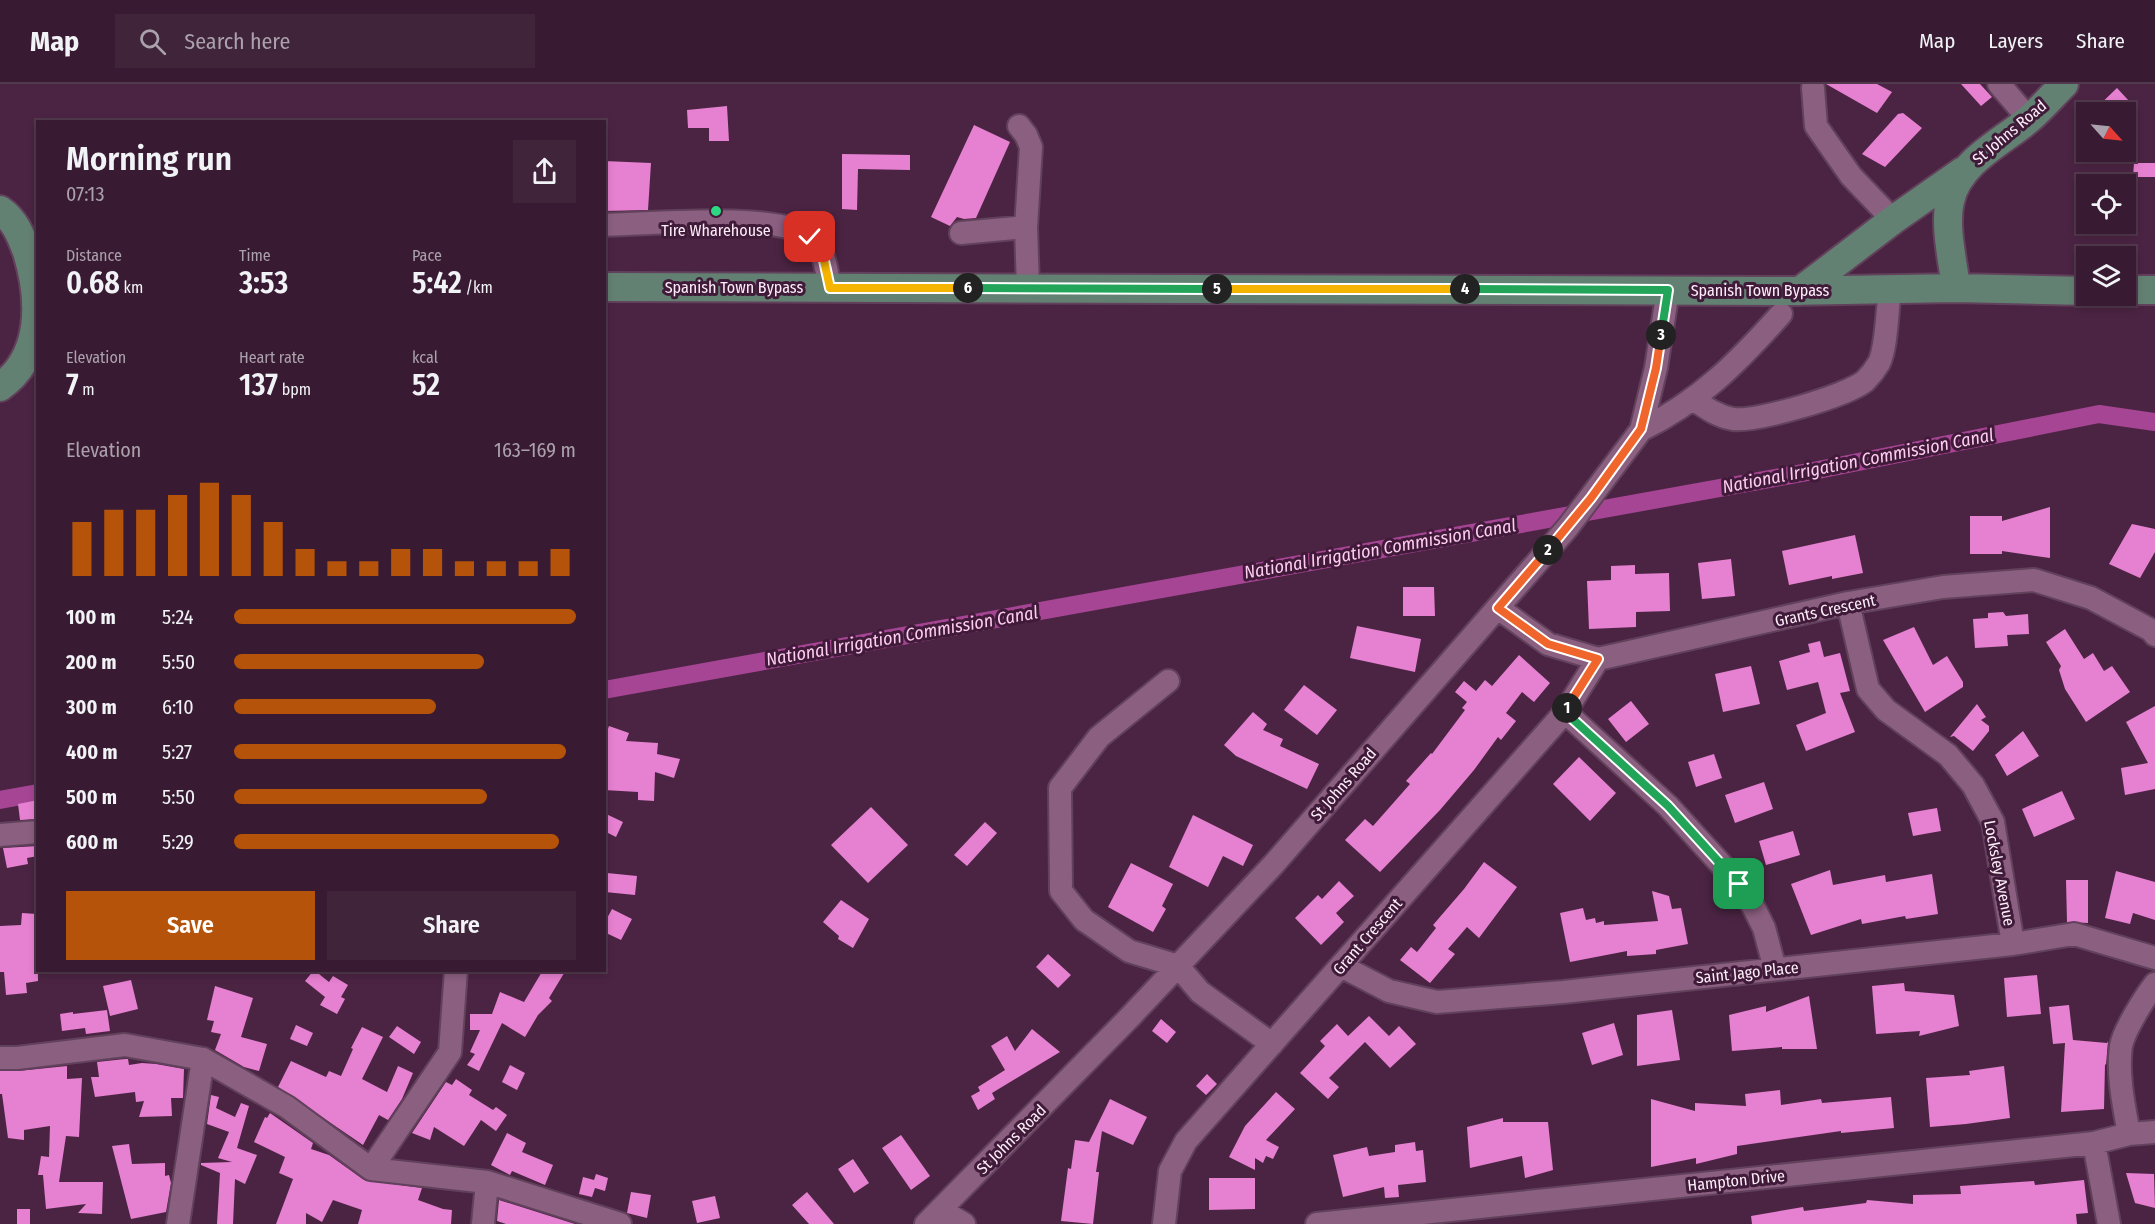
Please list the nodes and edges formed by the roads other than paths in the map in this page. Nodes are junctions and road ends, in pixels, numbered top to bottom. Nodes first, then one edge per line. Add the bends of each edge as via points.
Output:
1 (1999, 84) edge
2 (2064, 84) edge
3 (1813, 88) dead end
4 (2030, 118) junction
5 (1019, 126) dead end
6 (1967, 168) junction
7 (0, 185) edge
8 (2, 212) edge
9 (1893, 220) junction
10 (606, 225) edge
11 (1026, 227) junction
12 (961, 233) dead end
13 (29, 239) edge
14 (606, 287) edge
15 (830, 288) junction
16 (1028, 288) junction
17 (1956, 288) junction
18 (36, 289) edge
19 (1668, 290) junction
20 (1890, 290) junction
21 (2136, 290) edge
22 (2155, 290) edge
23 (1800, 291) junction
24 (2076, 291) edge
25 (1781, 314) dead end
26 (36, 326) edge
27 (32, 352) edge
28 (0, 387) edge
29 (1693, 399) junction
30 (1641, 429) junction
31 (1848, 603) junction
32 (1498, 608) junction
33 (2155, 635) edge
34 (1598, 659) junction
35 (1168, 681) dead end
36 (1565, 712) junction
37 (36, 832) edge
38 (0, 835) edge
39 (2013, 944) junction
40 (2155, 958) edge
41 (1178, 966) junction
42 (1341, 966) junction
43 (1775, 969) junction
44 (456, 972) edge
45 (2155, 984) edge
46 (1272, 1044) junction
47 (0, 1058) edge
48 (203, 1059) junction
49 (2155, 1132) edge
50 (2129, 1134) junction
51 (2094, 1143) junction
52 (371, 1169) junction
53 (487, 1182) junction
54 (933, 1217) edge
55 (178, 1224) edge
56 (483, 1224) edge
57 (620, 1224) edge
58 (964, 1224) edge
59 (1164, 1224) edge
60 (1317, 1224) edge
61 (2109, 1224) edge

1 - 4 street
2 - 4 main road, St Johns Road
3 - 9 street via 1816,126 1851,176
4 - 6 main road, St Johns Road
5 - 11 street via 1031,147
6 - 9 main road
6 - 17 main road, St Johns Road via 1950,201 1948,219
7 - 8 main road
8 - 13 main road
9 - 23 main road
10 - 15 street via 750,221 798,229 810,237 823,256
11 - 12 street
11 - 16 street
13 - 18 main road
14 - 15 main road, Spanish Town Bypass
15 - 16 main road, Spanish Town Bypass
16 - 19 main road, Spanish Town Bypass
17 - 20 main road, Spanish Town Bypass
17 - 24 main road, Spanish Town Bypass
19 - 23 main road, Spanish Town Bypass
19 - 30 street, St Johns Road via 1656,368
20 - 23 main road, Spanish Town Bypass
20 - 29 street via 1879,363 1864,381 1771,415 1736,419 1716,415
21 - 22 main road
25 - 29 street via 1739,362
26 - 27 main road
27 - 28 main road
29 - 30 street
30 - 32 street, St Johns Road via 1568,527
31 - 33 street, Grants Crescent via 1943,587 2034,580 2091,598
31 - 34 street, Grants Crescent
31 - 39 street, Locksley Avenue via 1868,689 1886,710 1948,755 1973,784 1993,822
32 - 34 street, Grants Crescent via 1548,644
32 - 41 street, St Johns Road via 1273,865
34 - 36 street, Grant Crescent
35 - 41 street via 1099,737 1060,788 1061,891 1084,920 1129,951
36 - 42 street, Grant Crescent
36 - 43 street via 1668,806 1739,884 1764,928
37 - 38 street
39 - 40 street, Saint Jago Place via 2074,934
39 - 43 street, Saint Jago Place
41 - 46 street via 1200,992
41 - 54 street, St Johns Road
42 - 43 street, Saint Jago Place via 1389,991 1437,1002
42 - 46 street, Grant Crescent
44 - 52 street via 450,1052
45 - 50 street via 2121,1044 2122,1091
46 - 59 street, Grant Crescent via 1186,1141 1170,1171
47 - 48 street via 125,1045
48 - 52 street via 287,1107
48 - 55 street
49 - 50 street, Hampton Drive
50 - 51 street, Hampton Drive
51 - 60 street, Hampton Drive
51 - 61 street
52 - 53 street
53 - 56 street
53 - 57 street
54 - 58 street

